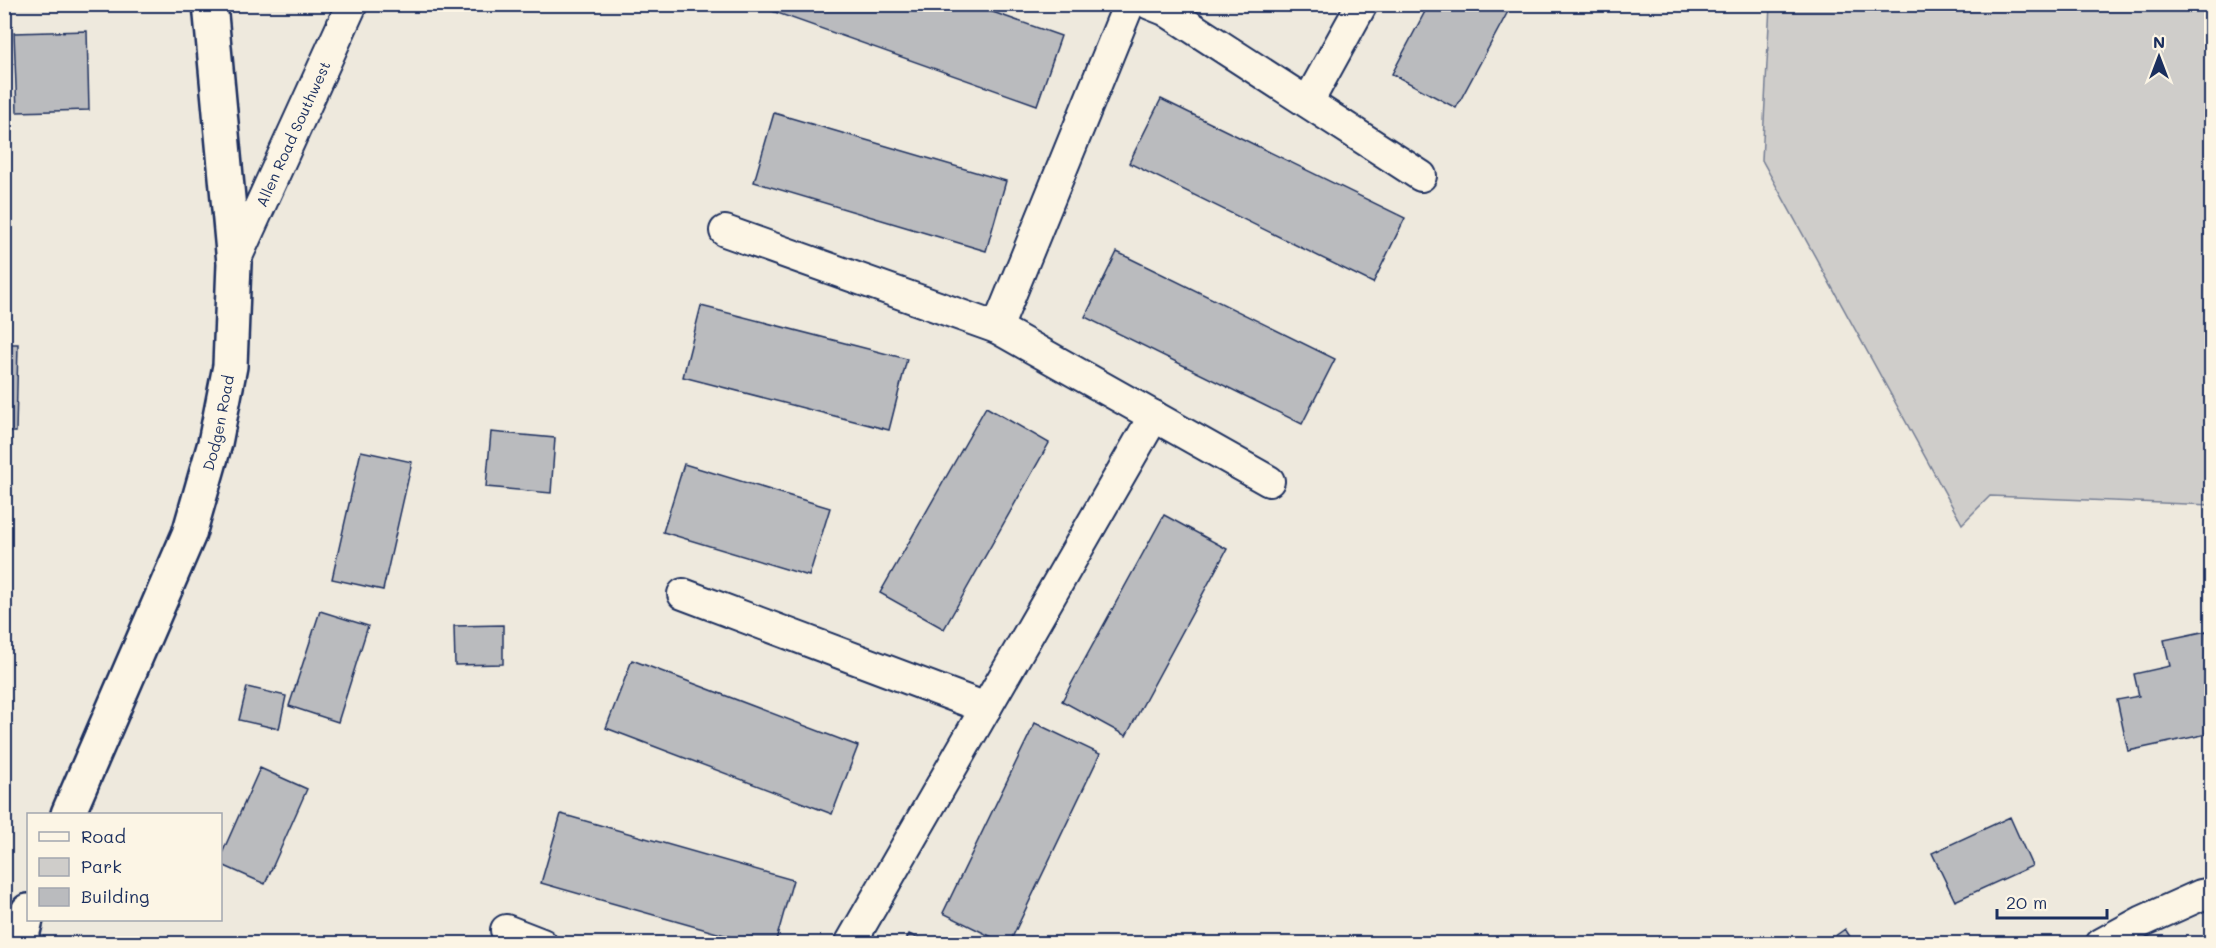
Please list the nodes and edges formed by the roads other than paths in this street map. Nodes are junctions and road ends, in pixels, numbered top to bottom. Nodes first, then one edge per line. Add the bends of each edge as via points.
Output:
1 (210, 4) edge
2 (1129, 4) edge
3 (1150, 4) edge
4 (1362, 4) edge
5 (352, 11) edge
6 (1308, 102) junction
7 (1421, 176) dead end
8 (725, 231) dead end
9 (234, 263) junction
10 (997, 328) junction
11 (1154, 416) junction
12 (1269, 481) dead end
13 (683, 594) dead end
14 (986, 708) junction
15 (68, 813) edge
16 (2211, 893) edge
17 (27, 914) edge
18 (506, 930) dead end
19 (2145, 932) edge
20 (20, 944) edge
21 (542, 944) edge
22 (850, 944) edge
23 (2101, 944) edge

1 - 9 street, Dodgen Road
2 - 10 street
3 - 6 street
4 - 6 street
5 - 9 street, Allen Road Southwest
6 - 7 street
8 - 10 street
9 - 15 street, Dodgen Road via 230,366 215,443 189,534
10 - 11 street
11 - 12 street
11 - 14 street
13 - 14 street
14 - 22 street
16 - 19 street via 2201,895
17 - 20 street
18 - 21 street
19 - 23 street

